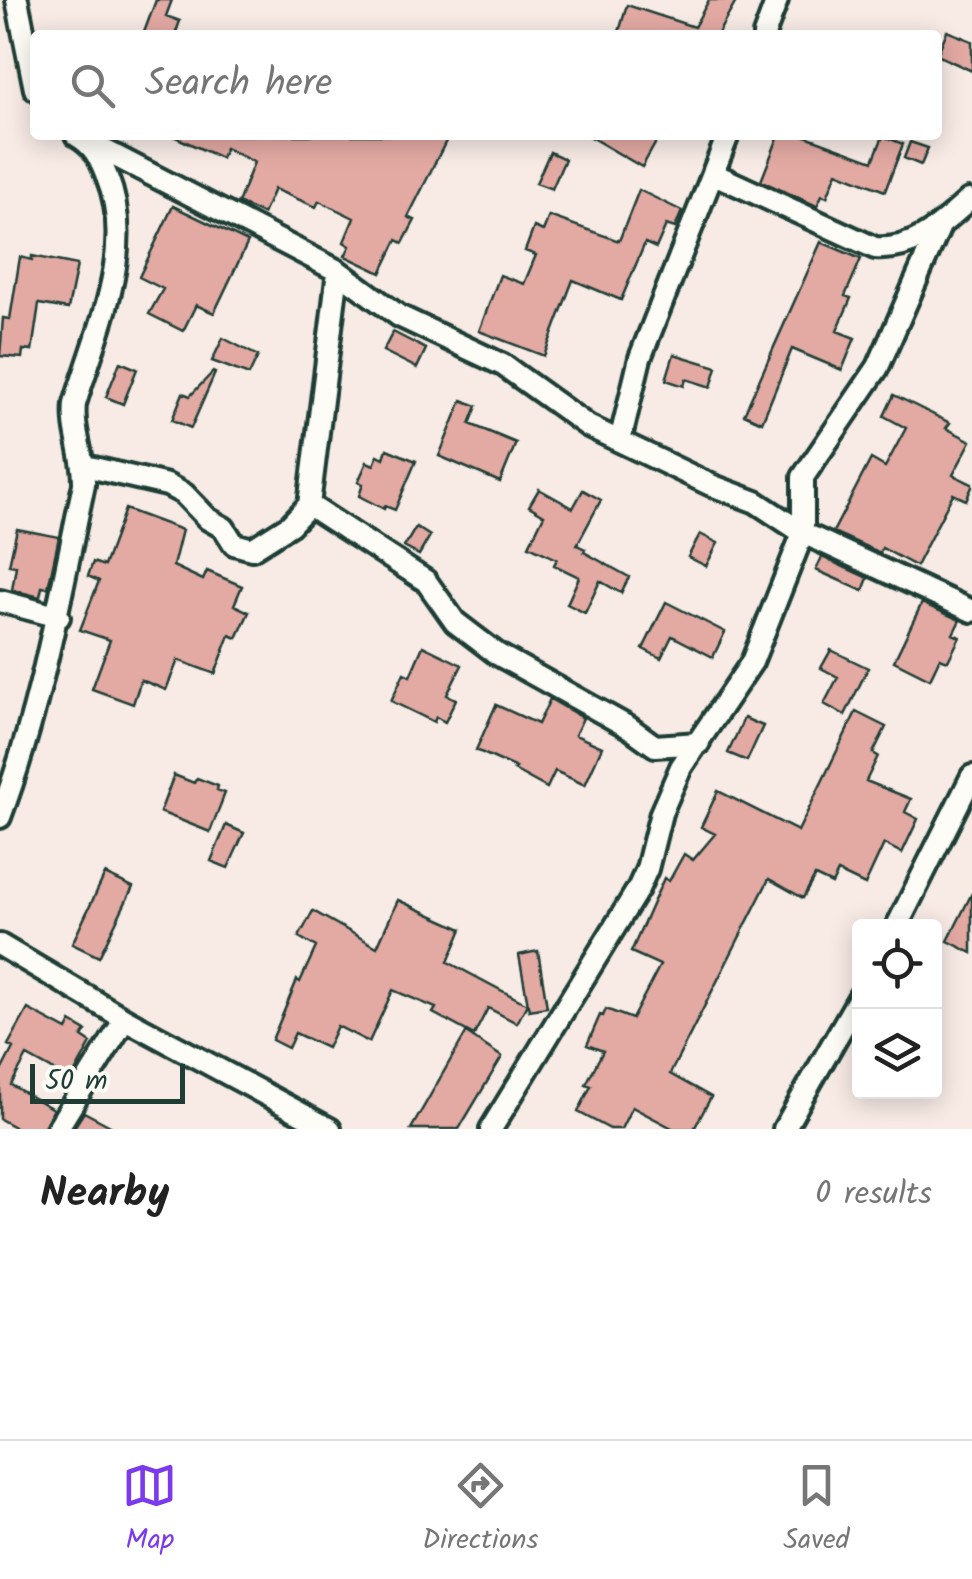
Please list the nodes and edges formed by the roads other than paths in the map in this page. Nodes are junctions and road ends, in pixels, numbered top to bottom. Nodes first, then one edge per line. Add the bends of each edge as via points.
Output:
1 (17, 0) edge
2 (778, 0) edge
3 (766, 30) edge
4 (30, 65) edge
5 (85, 140) edge
6 (726, 140) edge
7 (714, 174) junction
8 (971, 196) edge
9 (940, 226) junction
10 (338, 271) junction
11 (620, 441) junction
12 (85, 466) junction
13 (309, 505) junction
14 (803, 533) junction
15 (0, 600) edge
16 (972, 611) edge
17 (58, 617) junction
18 (699, 743) junction
19 (972, 776) edge
20 (0, 816) edge
21 (900, 919) edge
22 (0, 944) edge
23 (853, 1009) edge
24 (124, 1019) junction
25 (57, 1129) edge
26 (330, 1129) edge
27 (491, 1129) edge
28 (784, 1129) edge

1 - 4 street
2 - 3 street
5 - 10 street
5 - 12 street via 116,198 118,239 75,404
6 - 7 street
7 - 9 street via 875,248 892,250
7 - 11 street via 640,358
8 - 9 street
9 - 14 street via 878,367 803,477
10 - 11 street via 399,316 504,366 572,416
10 - 13 street
11 - 14 street via 756,502
12 - 13 street via 167,485 224,528 234,544 252,549
12 - 17 street
13 - 18 street via 426,581 455,622 512,664 655,746
14 - 16 street
14 - 18 street via 752,662
15 - 17 street
17 - 20 street
18 - 27 street via 669,794 638,889
19 - 21 street
22 - 24 street
23 - 28 street
24 - 25 street
24 - 26 street

